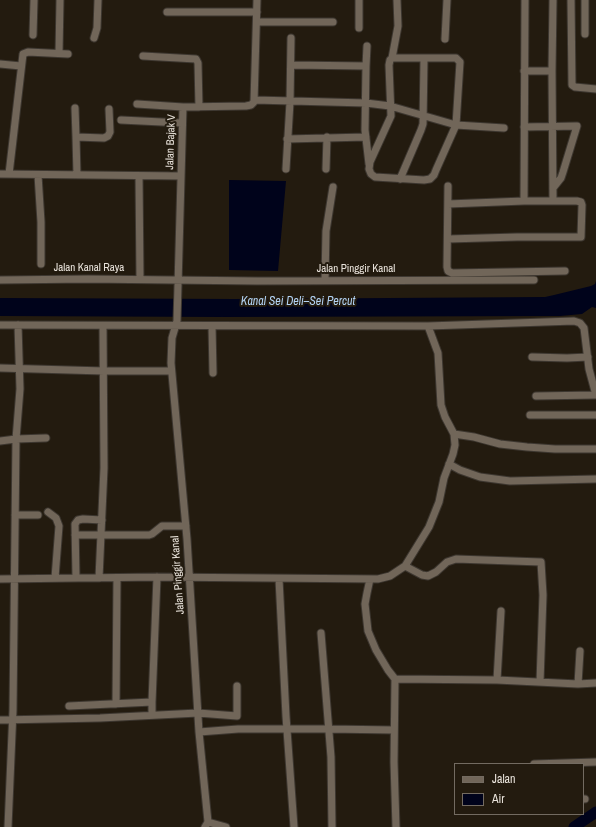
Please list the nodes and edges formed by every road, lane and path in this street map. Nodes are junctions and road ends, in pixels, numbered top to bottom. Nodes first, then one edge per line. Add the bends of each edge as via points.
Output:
1 (34, 0) edge
2 (60, 0) edge
3 (98, 0) edge
4 (257, 0) edge
5 (359, 0) edge
6 (397, 0) edge
7 (447, 0) edge
8 (525, 0) edge
9 (553, 0) edge
10 (571, 0) edge
11 (585, 0) edge
12 (167, 12) dead end
13 (257, 12) junction
14 (257, 22) junction
15 (333, 22) dead end
16 (359, 28) dead end
17 (585, 34) dead end
18 (33, 36) dead end
19 (94, 38) dead end
20 (291, 38) dead end
21 (445, 39) dead end
22 (367, 46) dead end
23 (59, 53) junction
24 (68, 54) dead end
25 (143, 56) dead end
26 (392, 58) junction
27 (424, 59) junction
28 (0, 64) edge
29 (290, 65) junction
30 (21, 66) junction
31 (366, 66) junction
32 (524, 71) junction
33 (552, 71) junction
34 (596, 89) edge
35 (255, 100) junction
36 (290, 102) junction
37 (366, 102) junction
38 (137, 104) dead end
39 (390, 106) junction
40 (183, 107) junction
41 (199, 107) junction
42 (75, 108) dead end
43 (110, 109) dead end
44 (423, 116) junction
45 (121, 120) dead end
46 (182, 123) junction
47 (456, 125) junction
48 (552, 126) junction
49 (504, 128) dead end
50 (524, 128) junction
51 (76, 137) junction
52 (327, 137) junction
53 (366, 137) junction
54 (288, 138) junction
55 (369, 165) junction
56 (286, 169) dead end
57 (326, 169) dead end
58 (0, 174) edge
59 (9, 174) junction
60 (38, 174) junction
61 (77, 174) junction
62 (139, 176) junction
63 (180, 176) junction
64 (400, 179) junction
65 (448, 186) dead end
66 (333, 187) dead end
67 (553, 188) junction
68 (524, 201) junction
69 (554, 201) junction
70 (448, 204) junction
71 (448, 239) junction
72 (41, 264) dead end
73 (565, 271) dead end
74 (140, 279) junction
75 (0, 280) edge
76 (325, 280) junction
77 (534, 280) dead end
78 (178, 282) junction
79 (176, 323) junction
80 (0, 325) edge
81 (18, 325) junction
82 (103, 326) junction
83 (212, 326) junction
84 (428, 326) junction
85 (588, 356) junction
86 (532, 357) dead end
87 (0, 368) edge
88 (20, 369) junction
89 (104, 371) junction
90 (171, 371) junction
91 (213, 373) dead end
92 (596, 395) edge
93 (536, 396) dead end
94 (530, 415) dead end
95 (596, 415) edge
96 (454, 434) junction
97 (46, 438) dead end
98 (16, 439) junction
99 (0, 441) edge
100 (596, 449) edge
101 (449, 464) junction
102 (596, 479) edge
103 (48, 512) dead end
104 (15, 515) junction
105 (38, 515) dead end
106 (102, 520) junction
107 (186, 526) junction
108 (75, 535) junction
109 (101, 535) junction
110 (405, 566) junction
111 (157, 577) junction
112 (55, 578) junction
113 (76, 578) junction
114 (100, 578) junction
115 (117, 578) junction
116 (189, 578) junction
117 (0, 579) edge
118 (15, 579) junction
119 (279, 579) junction
120 (370, 579) junction
121 (501, 611) dead end
122 (321, 633) dead end
123 (580, 651) dead end
124 (395, 679) junction
125 (497, 680) junction
126 (540, 682) junction
127 (578, 684) junction
128 (596, 684) edge
129 (237, 686) dead end
130 (152, 702) junction
131 (116, 704) junction
132 (70, 706) dead end
133 (198, 713) junction
134 (152, 715) junction
135 (12, 719) junction
136 (0, 720) edge
137 (286, 729) junction
138 (329, 729) junction
139 (394, 730) junction
140 (199, 732) junction
141 (596, 762) edge
142 (565, 763) edge
143 (206, 825) edge
144 (8, 827) edge
145 (226, 827) edge
146 (294, 827) edge
147 (332, 827) edge
148 (396, 827) edge

1 - 18 street
2 - 23 street
3 - 19 street
4 - 13 street
5 - 16 street
6 - 26 street via 398,26
7 - 21 street
8 - 32 street
9 - 33 street
10 - 34 street via 572,85
11 - 17 street
12 - 13 street
13 - 14 street
14 - 15 street
14 - 35 street
20 - 29 street
22 - 31 street
23 - 24 street
23 - 30 street via 24,53
25 - 41 street via 196,59
26 - 27 street
26 - 39 street via 389,65
27 - 44 street
27 - 47 street via 456,58 459,61
28 - 30 street
29 - 31 street
29 - 36 street
30 - 59 street
31 - 37 street
32 - 33 street
32 - 50 street
33 - 48 street
35 - 36 street
35 - 41 street, Jalan Bajak V via 246,106
36 - 37 street
36 - 54 street
37 - 39 street
37 - 53 street
38 - 40 street
39 - 44 street
39 - 55 street via 391,116
40 - 41 street, Jalan Bajak V
40 - 46 street, Jalan Bajak V
42 - 51 street
43 - 51 street via 108,136
44 - 47 street
44 - 64 street via 421,130
45 - 46 street
46 - 63 street, Jalan Bajak V
47 - 49 street
47 - 64 street via 432,177 424,180
48 - 50 street
48 - 67 street
48 - 67 street via 577,126 563,172
50 - 68 street
51 - 61 street
52 - 53 street
52 - 54 street
52 - 57 street
53 - 55 street
54 - 56 street
55 - 64 street via 372,176
58 - 59 street
59 - 60 street
60 - 61 street
60 - 72 street
61 - 62 street
62 - 63 street
62 - 74 street
63 - 78 street, Jalan Bajak V
65 - 70 street
66 - 76 street via 326,231
67 - 69 street
68 - 69 street
68 - 70 street
69 - 71 street via 582,203 581,237
70 - 71 street
71 - 73 street via 447,270 450,272
74 - 75 street, Jalan Kanal Raya
74 - 78 street, Jalan Kanal Raya
76 - 77 street, Jalan Pinggir Kanal
76 - 78 street, Jalan Pinggir Kanal
78 - 79 street, Jalan Bajak V
79 - 82 street
79 - 83 street
79 - 90 street, Jalan Pinggir Kanal via 172,338
80 - 81 street
81 - 82 street
81 - 88 street
82 - 89 street
83 - 84 street
83 - 91 street
84 - 85 street via 574,321 584,328
84 - 96 street via 438,353 445,418
85 - 86 street
85 - 92 street
87 - 88 street
88 - 89 street
88 - 98 street
89 - 90 street
89 - 106 street
90 - 107 street, Jalan Pinggir Kanal
92 - 93 street
94 - 95 street
96 - 100 street via 527,447
96 - 101 street via 455,445
97 - 98 street
98 - 99 street
98 - 104 street
101 - 102 street via 480,477 510,481
101 - 110 street via 436,512
103 - 112 street via 56,518 59,526
104 - 105 street
104 - 118 street
106 - 108 street via 78,520 75,524
106 - 109 street
107 - 109 street via 162,526 149,535
107 - 116 street, Jalan Pinggir Kanal
108 - 109 street
108 - 113 street
109 - 114 street
110 - 120 street via 386,578
110 - 126 street via 428,576 447,562 456,559 541,562 543,595
111 - 115 street
111 - 116 street
111 - 130 street
112 - 113 street
112 - 118 street
113 - 114 street
114 - 115 street
115 - 131 street
116 - 119 street
116 - 133 street, Jalan Pinggir Kanal
117 - 118 street
118 - 135 street
119 - 120 street
119 - 137 street
120 - 124 street via 365,604 368,631 376,650
121 - 125 street
122 - 138 street
123 - 127 street
124 - 125 street
124 - 139 street
125 - 126 street
126 - 127 street
127 - 128 street
129 - 133 street via 237,716
130 - 131 street
130 - 134 street
131 - 132 street
133 - 134 street
133 - 140 street, Jalan Pinggir Kanal
134 - 135 street
135 - 136 street
135 - 144 street
137 - 138 street
137 - 140 street
137 - 146 street
138 - 139 street
138 - 147 street
139 - 148 street
140 - 143 street, Jalan Pinggir Kanal
141 - 142 street
143 - 145 street, Jalan Pinggir Kanal

